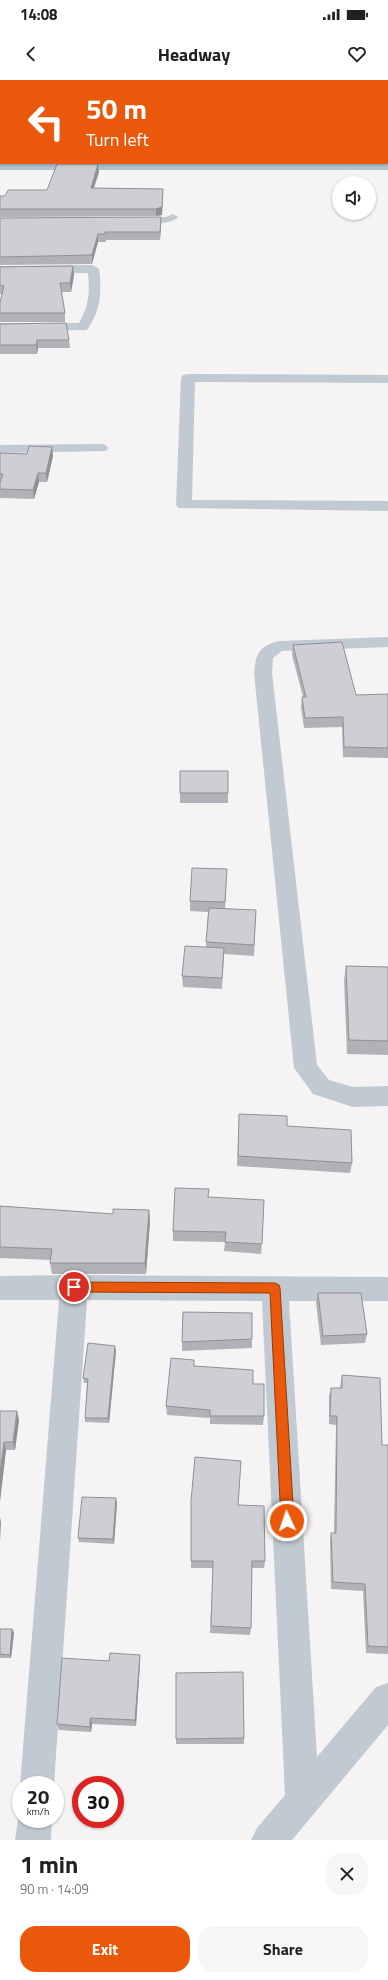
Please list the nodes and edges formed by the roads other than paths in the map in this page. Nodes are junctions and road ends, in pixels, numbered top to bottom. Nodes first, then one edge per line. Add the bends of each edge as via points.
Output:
1 (173, 165) edge
2 (303, 165) edge
3 (0, 167) edge
4 (388, 167) edge
5 (173, 217) dead end
6 (117, 221) edge
7 (0, 270) edge
8 (0, 327) edge
9 (388, 379) edge
10 (101, 448) dead end
11 (0, 450) edge
12 (388, 506) edge
13 (388, 642) edge
14 (388, 1096) edge
15 (74, 1287) junction
16 (0, 1288) edge
17 (275, 1288) junction
18 (388, 1289) edge
19 (388, 1698) edge
20 (38, 1776) edge
21 (302, 1800) junction
22 (34, 1828) edge
23 (33, 1840) edge
24 (269, 1840) edge

1 - 2 main road
1 - 3 main road
2 - 4 main road
5 - 6 street via 168,220
7 - 8 street via 93,269 95,284 92,312 82,327
9 - 12 street via 188,378 184,505
10 - 11 street
13 - 14 street via 279,646 270,650 264,657 263,673 306,1068 321,1087 353,1097
15 - 16 street
15 - 17 street
15 - 20 street
17 - 18 street
17 - 21 street
19 - 21 street
21 - 24 street
22 - 23 street

